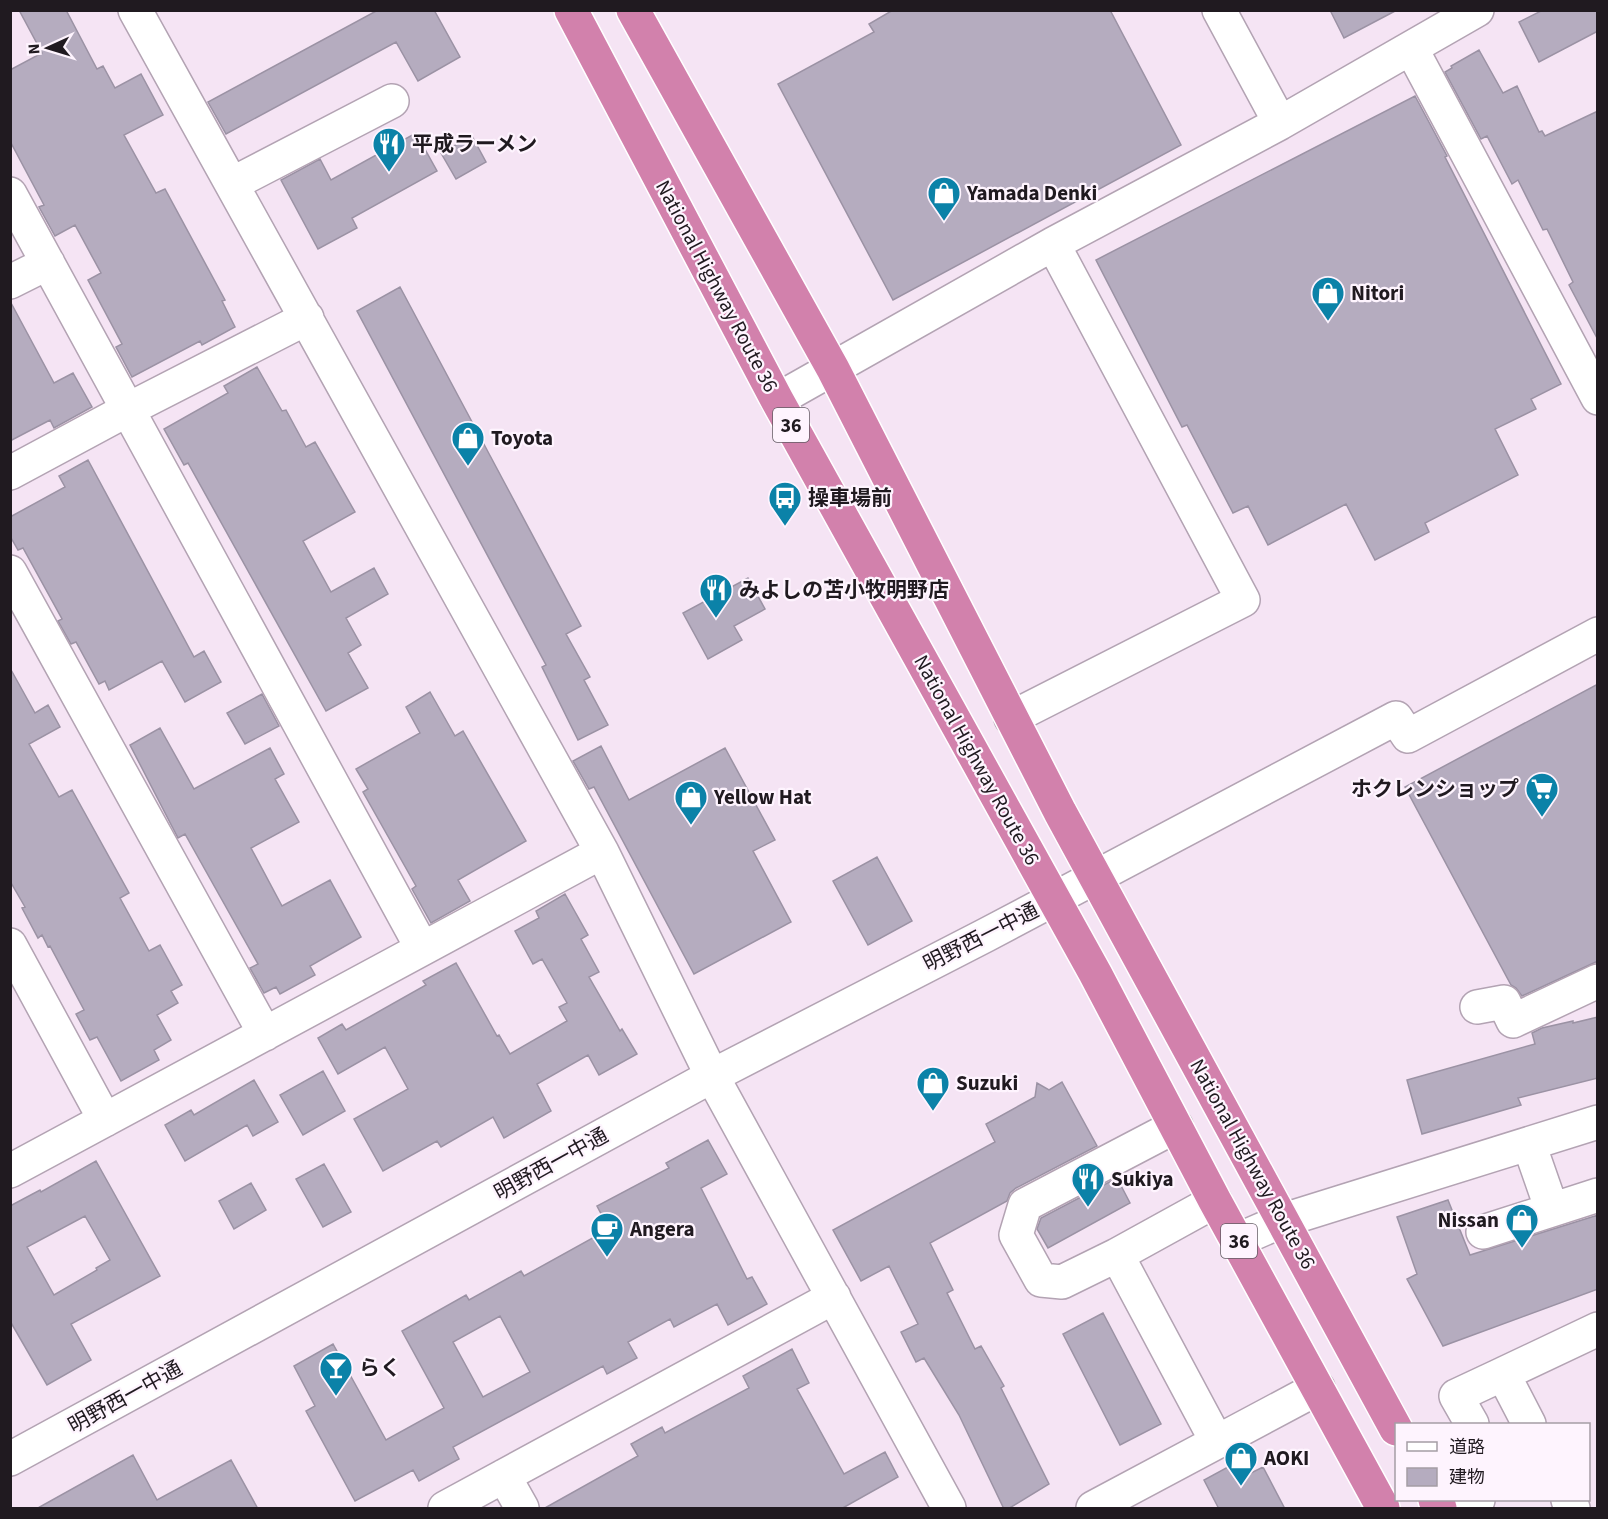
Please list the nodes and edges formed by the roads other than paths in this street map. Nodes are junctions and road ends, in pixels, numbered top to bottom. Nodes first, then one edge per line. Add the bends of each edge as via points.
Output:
1 (135, 10) edge
2 (571, 10) edge
3 (633, 10) edge
4 (1219, 10) edge
5 (1477, 10) edge
6 (1411, 48) junction
7 (392, 101) dead end
8 (1280, 123) junction
9 (232, 184) junction
10 (10, 194) edge
11 (1053, 244) junction
12 (48, 262) junction
13 (10, 282) edge
14 (307, 318) junction
15 (833, 369) junction
16 (1598, 398) edge
17 (777, 400) junction
18 (129, 409) junction
19 (10, 473) edge
20 (10, 572) edge
21 (1598, 634) edge
22 (1011, 718) junction
23 (602, 852) junction
24 (1096, 877) junction
25 (1055, 899) junction
26 (10, 945) edge
27 (423, 948) junction
28 (1598, 981) edge
29 (1477, 1007) dead end
30 (265, 1034) junction
31 (712, 1076) junction
32 (105, 1120) junction
33 (1598, 1122) edge
34 (1176, 1126) junction
35 (1528, 1144) junction
36 (10, 1171) edge
37 (1598, 1195) edge
38 (1215, 1201) junction
39 (1552, 1210) junction
40 (1284, 1220) junction
41 (1483, 1232) dead end
42 (1238, 1240) junction
43 (1117, 1255) junction
44 (834, 1297) junction
45 (1598, 1329) edge
46 (1503, 1374) junction
47 (1318, 1389) junction
48 (1471, 1423) edge
49 (1529, 1423) edge
50 (1395, 1427) edge
51 (1217, 1443) junction
52 (10, 1459) edge
53 (504, 1476) junction
54 (1476, 1501) edge
55 (445, 1509) edge
56 (522, 1509) edge
57 (949, 1509) edge
58 (1093, 1509) edge
59 (1383, 1509) edge
60 (1460, 1509) edge

1 - 9 street
2 - 17 highway, National Highway Route 36 / 36
3 - 15 highway, National Highway Route 36 / 36
4 - 8 street
5 - 6 street
6 - 8 street
6 - 16 street
7 - 9 street
8 - 11 street
9 - 14 street
10 - 12 street
11 - 15 street
11 - 22 street via 1243,600
12 - 13 street
12 - 18 street
14 - 18 street
14 - 23 street
15 - 17 street
15 - 22 highway, National Highway Route 36 / 36
17 - 25 highway, National Highway Route 36 / 36
18 - 19 street
18 - 27 street
20 - 30 street
21 - 24 street, 明野西一中通 via 1407,736 1396,718
22 - 24 highway, National Highway Route 36 / 36
23 - 27 street
23 - 31 street
24 - 25 street, 明野西一中通
24 - 40 highway, National Highway Route 36 / 36
25 - 31 street, 明野西一中通
25 - 34 highway, National Highway Route 36 / 36
26 - 32 street
27 - 30 street
28 - 29 street via 1513,1021 1504,1002
30 - 32 street
31 - 44 street
31 - 52 street, 明野西一中通
32 - 36 street
33 - 35 street
34 - 38 highway, National Highway Route 36 / 36
34 - 43 street via 1025,1205 1016,1235 1041,1280 1062,1282
35 - 39 street
35 - 40 street
37 - 39 street
38 - 42 highway, National Highway Route 36 / 36
38 - 43 street
39 - 41 street
40 - 42 street
40 - 50 highway, National Highway Route 36 / 36
42 - 47 highway, National Highway Route 36 / 36
43 - 51 street
44 - 53 street
44 - 57 street
45 - 46 street
46 - 48 street via 1456,1396
46 - 49 street
47 - 51 street
47 - 59 highway, National Highway Route 36 / 36
51 - 58 street
53 - 55 street
53 - 56 street
54 - 60 street

